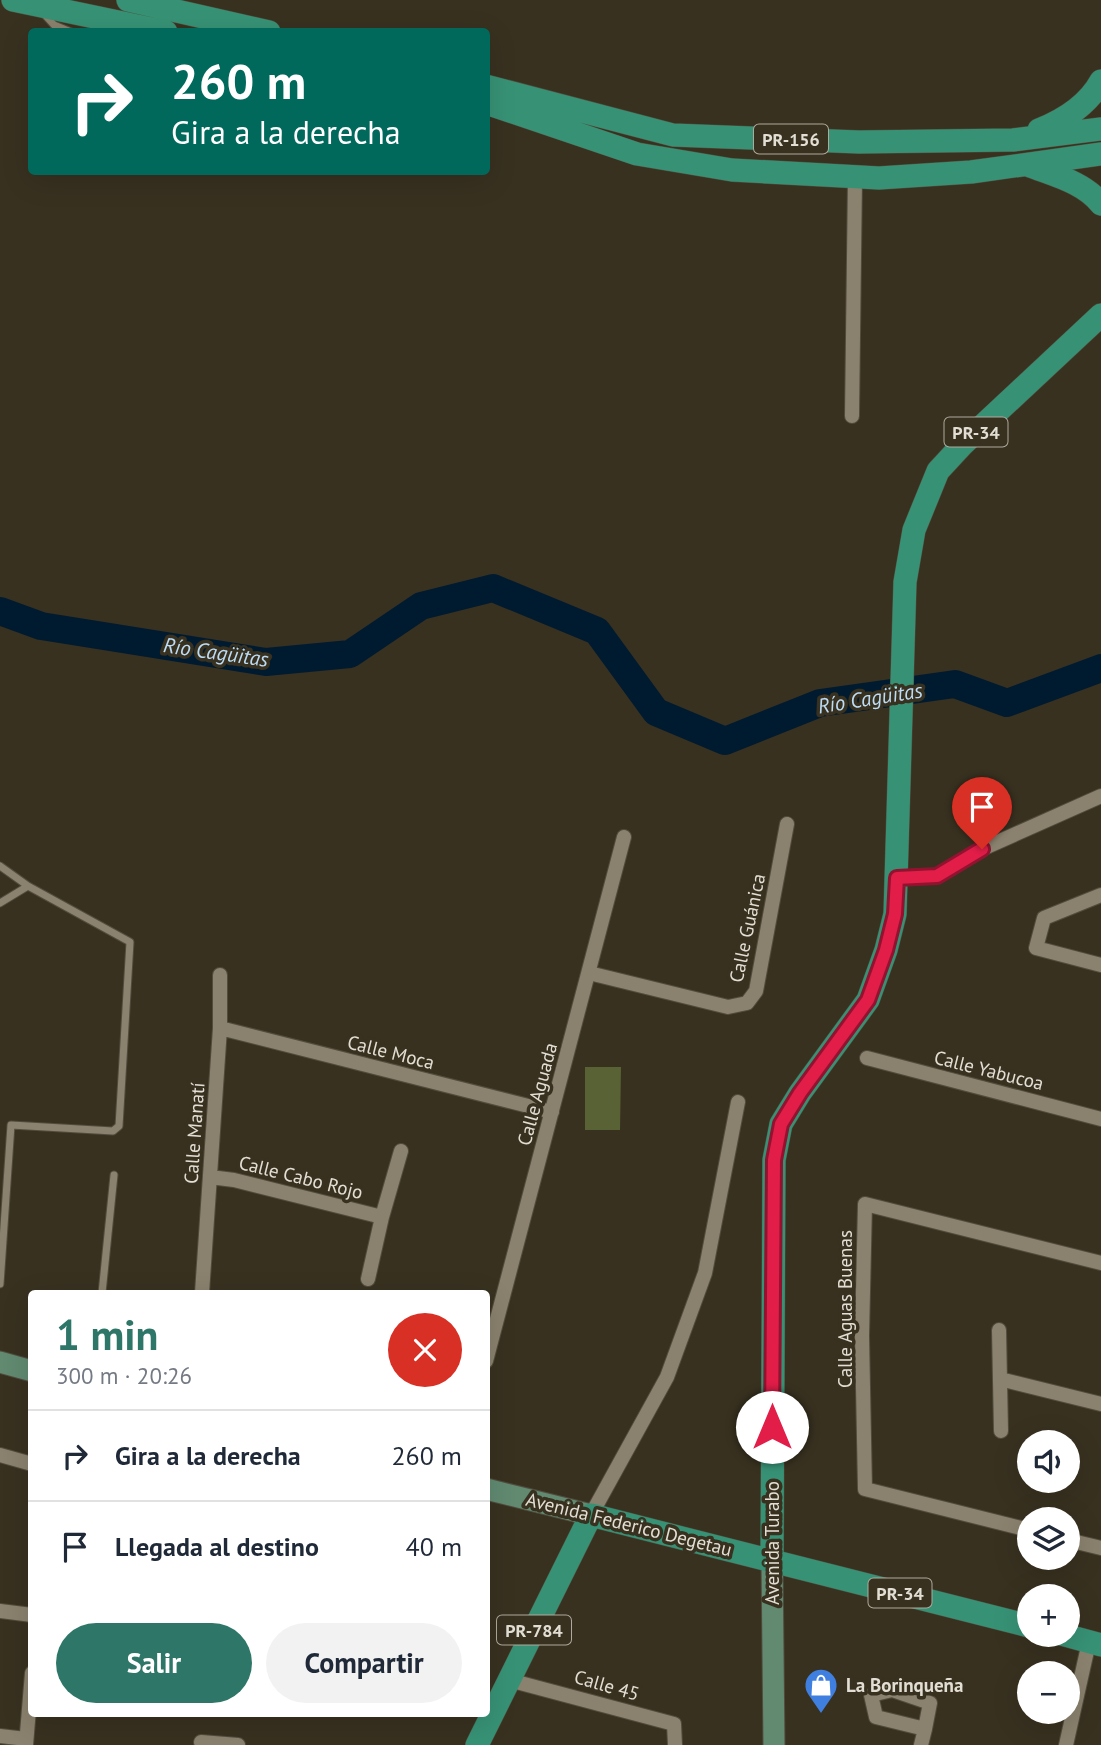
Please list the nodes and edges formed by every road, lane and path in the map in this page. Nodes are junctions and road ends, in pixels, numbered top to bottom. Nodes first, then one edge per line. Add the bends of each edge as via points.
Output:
1 (128, 0) edge
2 (24, 2) edge
3 (61, 28) edge
4 (147, 28) edge
5 (251, 28) edge
6 (1101, 81) edge
7 (490, 87) edge
8 (490, 104) edge
9 (1101, 129) edge
10 (1013, 139) junction
11 (1101, 154) edge
12 (1028, 165) junction
13 (855, 178) junction
14 (1101, 204) edge
15 (1101, 315) edge
16 (852, 416) dead end
17 (1101, 796) edge
18 (787, 824) dead end
19 (624, 837) dead end
20 (0, 866) edge
21 (897, 878) junction
22 (28, 886) junction
23 (1101, 895) edge
24 (0, 904) edge
25 (1101, 965) edge
26 (589, 973) junction
27 (220, 975) dead end
28 (220, 1028) junction
29 (867, 1058) dead end
30 (738, 1102) dead end
31 (552, 1112) junction
32 (1101, 1119) edge
33 (401, 1151) dead end
34 (114, 1175) dead end
35 (210, 1177) junction
36 (382, 1217) junction
37 (1101, 1263) edge
38 (368, 1279) dead end
39 (0, 1284) edge
40 (102, 1290) edge
41 (202, 1290) edge
42 (999, 1331) dead end
43 (490, 1346) edge
44 (0, 1362) edge
45 (28, 1370) edge
46 (1000, 1379) junction
47 (1101, 1404) edge
48 (1001, 1431) dead end
49 (0, 1455) edge
50 (28, 1463) edge
51 (490, 1490) edge
52 (591, 1516) junction
53 (1017, 1527) edge
54 (1080, 1543) edge
55 (1101, 1548) edge
56 (772, 1560) junction
57 (0, 1611) edge
58 (28, 1614) edge
59 (1017, 1623) edge
60 (1095, 1643) edge
61 (509, 1680) junction
62 (28, 1717) edge
63 (925, 1729) dead end
64 (0, 1736) edge
65 (26, 1742) edge
66 (201, 1742) dead end
67 (237, 1745) edge
68 (477, 1745) edge
69 (675, 1745) edge
70 (774, 1745) edge
71 (921, 1745) edge
72 (1066, 1745) edge

1 - 5 main road
2 - 3 lane
2 - 4 main road
6 - 10 main road via 1079,108 1055,124
7 - 10 main road, PR-156 via 673,135 859,142
8 - 13 main road, PR-156 via 637,154 732,170
9 - 10 main road, PR-156
11 - 12 main road, PR-156
12 - 13 main road, PR-156
12 - 14 main road via 1081,186
13 - 16 street
15 - 21 main road, Avenida Turabo / PR-34 via 938,471 914,530 905,582
17 - 21 street via 982,849 937,876
18 - 26 street, Calle Guánica via 756,991 747,1003 728,1007
19 - 26 street, Calle Aguada
20 - 22 lane
21 - 56 main road, Avenida Turabo / PR-34 via 892,926 868,1000 781,1124 774,1160
22 - 24 lane
22 - 39 lane via 130,942 119,1126 113,1131 11,1125
23 - 25 street via 1044,918 1036,948
26 - 31 street, Calle Aguada
27 - 28 street, Calle Manatí
28 - 31 street, Calle Moca
28 - 35 street, Calle Manatí
29 - 32 street, Calle Yabucoa
30 - 52 street via 705,1273 667,1377
31 - 43 street, Calle Aguada
33 - 36 street, Calle Cabo Rojo
34 - 40 lane
35 - 36 street, Calle Cabo Rojo
35 - 41 street, Calle Manatí
36 - 38 street, Calle Cabo Rojo
37 - 53 street, Calle Aguas Buenas via 865,1204 865,1489
42 - 46 street
44 - 45 street
46 - 47 street
46 - 48 street
49 - 50 street
51 - 52 street, Avenida Federico Degetau
52 - 56 main road, Avenida Federico Degetau
52 - 61 main road, PR-784 / PR-784
54 - 55 street
56 - 59 main road, PR-34
56 - 70 street, Avenida Turabo
57 - 58 street
60 - 72 street
61 - 68 main road, PR-784 / PR-784
61 - 69 street, Calle 45 via 674,1724
62 - 65 street
63 - 71 street
64 - 65 street
66 - 67 street

